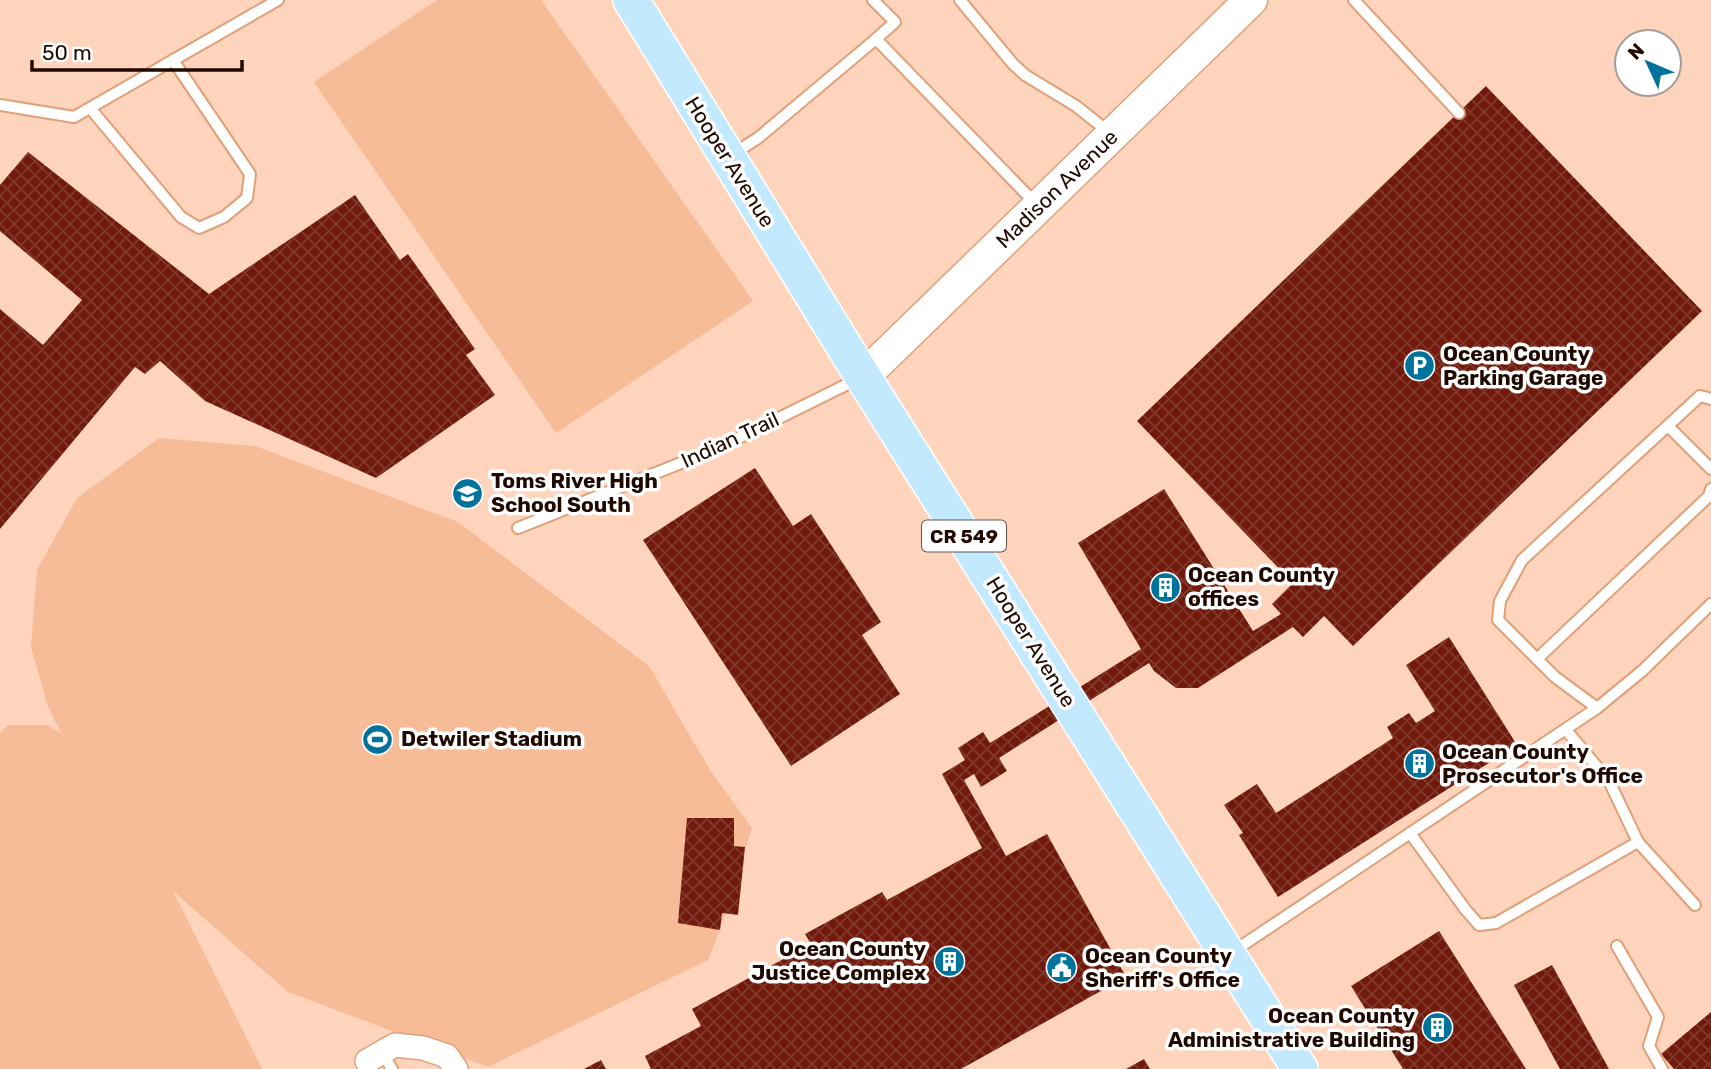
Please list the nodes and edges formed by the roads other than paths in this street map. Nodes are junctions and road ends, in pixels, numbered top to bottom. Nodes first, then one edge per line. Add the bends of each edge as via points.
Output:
1 (278, 0) edge
2 (631, 0) edge
3 (873, 0) edge
4 (960, 0) edge
5 (1251, 0) edge
6 (1354, 0) edge
7 (876, 39) junction
8 (173, 60) junction
9 (0, 104) edge
10 (90, 108) junction
11 (1459, 113) dead end
12 (1113, 134) junction
13 (728, 157) junction
14 (1038, 206) junction
15 (863, 377) junction
16 (1711, 399) edge
17 (1668, 426) junction
18 (1711, 469) edge
19 (1711, 489) edge
20 (518, 528) dead end
21 (1711, 604) edge
22 (1537, 659) junction
23 (1597, 708) junction
24 (1566, 730) junction
25 (1410, 833) junction
26 (1638, 842) junction
27 (1695, 905) dead end
28 (1617, 946) dead end
29 (1228, 954) junction
30 (375, 1063) edge
31 (456, 1069) edge
32 (1300, 1069) edge
33 (1662, 1069) edge

1 - 8 lane
2 - 13 main road, Hooper Avenue / CR 549
3 - 7 lane via 895,22
4 - 12 lane via 1025,75
5 - 12 street, Madison Avenue
6 - 11 lane
7 - 13 lane via 758,138
7 - 14 lane
8 - 10 lane
8 - 10 lane via 250,174 247,198 224,217 199,228 181,217
9 - 10 lane via 74,117
12 - 14 street, Madison Avenue
13 - 15 main road, Hooper Avenue / CR 549
14 - 15 street, Madison Avenue
15 - 20 lane, Indian Trail via 726,445
15 - 29 main road, Hooper Avenue / CR 549
16 - 17 lane via 1700,396
17 - 18 lane
17 - 22 lane via 1522,561 1500,601 1498,620
19 - 22 lane via 1709,496
21 - 23 lane via 1643,671
22 - 23 lane
23 - 24 lane
24 - 25 lane
24 - 26 lane via 1609,781
25 - 26 lane via 1479,925 1496,923
25 - 29 lane
26 - 27 lane
28 - 33 lane via 1658,1017 1649,1046
29 - 32 main road, Hooper Avenue / CR 549
30 - 31 street via 395,1045 447,1056

